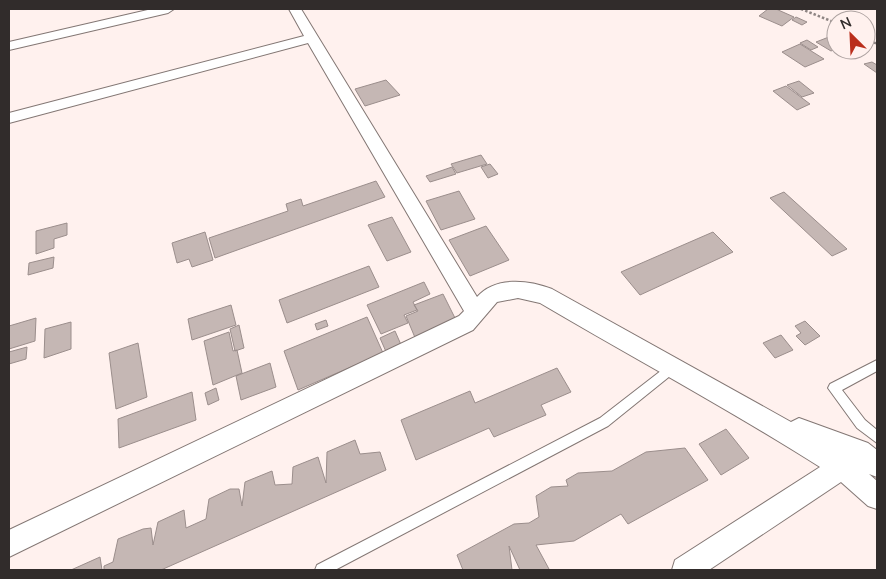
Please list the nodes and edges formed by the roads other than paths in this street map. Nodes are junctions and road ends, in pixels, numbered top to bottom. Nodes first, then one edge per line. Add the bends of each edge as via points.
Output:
1 (97, 9) edge
2 (168, 9) edge
3 (295, 9) edge
4 (100, 25) junction
5 (313, 38) junction
6 (9, 46) edge
7 (9, 118) edge
8 (476, 313) junction
9 (877, 365) edge
10 (670, 368) junction
11 (762, 417) junction
12 (877, 437) edge
13 (877, 465) edge
14 (842, 467) junction
15 (877, 497) edge
16 (9, 544) edge
17 (322, 570) edge
18 (685, 570) edge

1 - 4 street
2 - 4 street
3 - 5 street
4 - 6 street
5 - 7 street
5 - 8 street
8 - 10 street via 491,295 518,289 545,294
8 - 16 street via 466,323
9 - 12 lane via 834,388 861,424
10 - 11 street
10 - 17 lane via 604,422
11 - 13 street via 859,452
11 - 14 street
14 - 15 street
14 - 18 street

